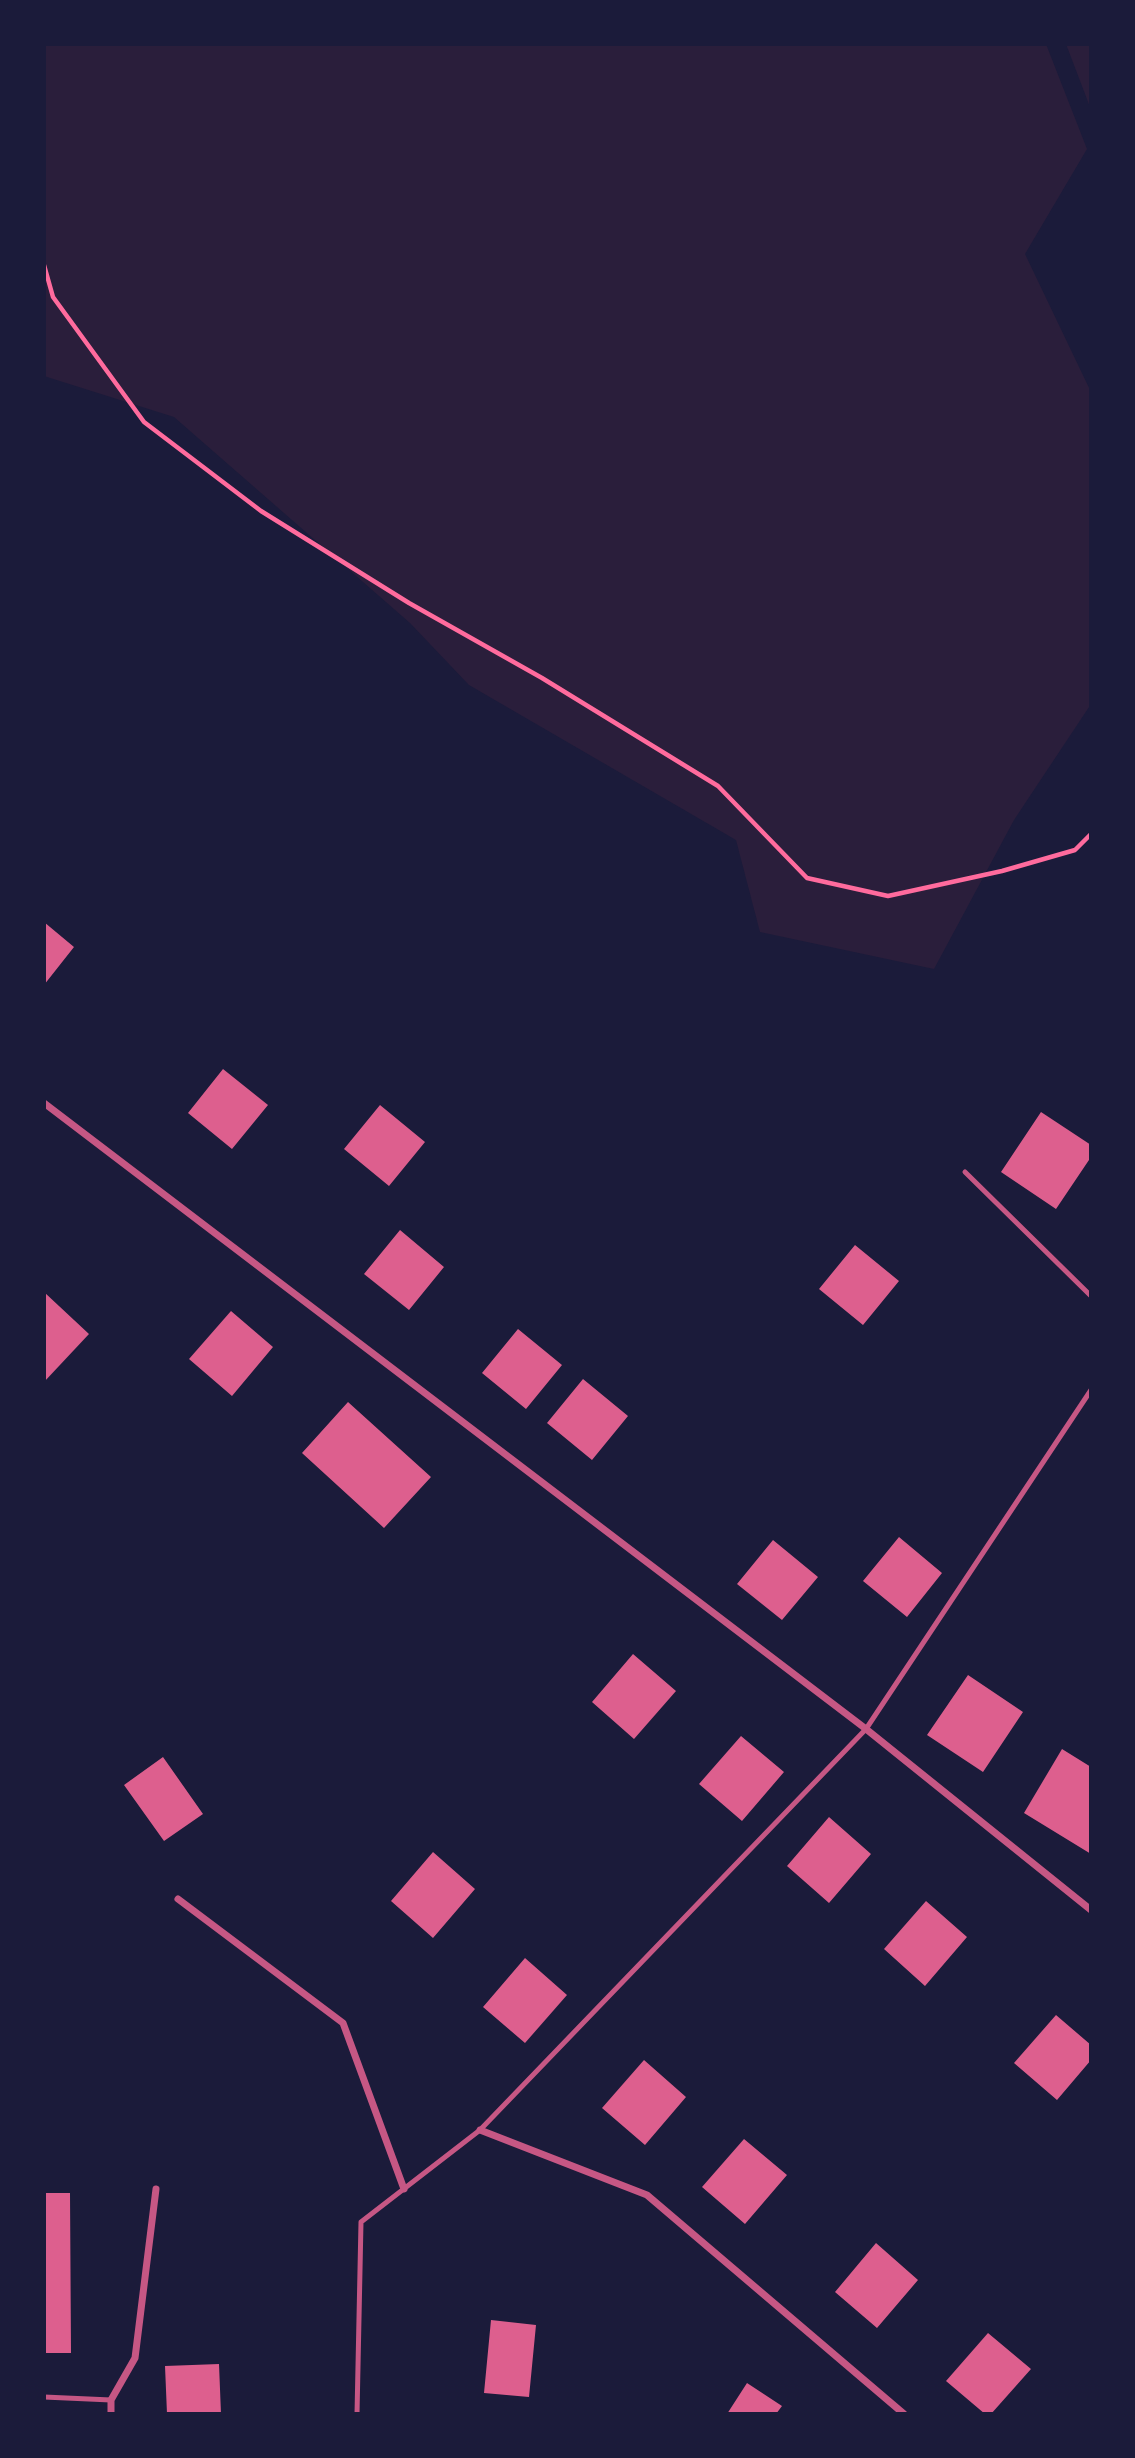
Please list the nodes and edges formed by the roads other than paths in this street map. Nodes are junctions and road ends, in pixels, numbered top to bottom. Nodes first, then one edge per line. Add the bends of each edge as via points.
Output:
1 (44, 1103) edge
2 (965, 1172) dead end
3 (1091, 1296) edge
4 (1091, 1390) edge
5 (866, 1729) junction
6 (178, 1899) dead end
7 (1091, 1910) edge
8 (480, 2130) junction
9 (156, 2189) dead end
10 (404, 2189) junction
11 (44, 2397) edge
12 (111, 2400) junction
13 (111, 2414) edge
14 (357, 2414) edge
15 (904, 2414) edge

1 - 5 street
2 - 3 lane
4 - 5 lane
5 - 7 street
5 - 8 lane
6 - 10 street via 343,2023
8 - 10 lane
8 - 15 street via 647,2195
9 - 12 street via 135,2358
10 - 14 lane via 361,2222
11 - 12 lane
12 - 13 street

